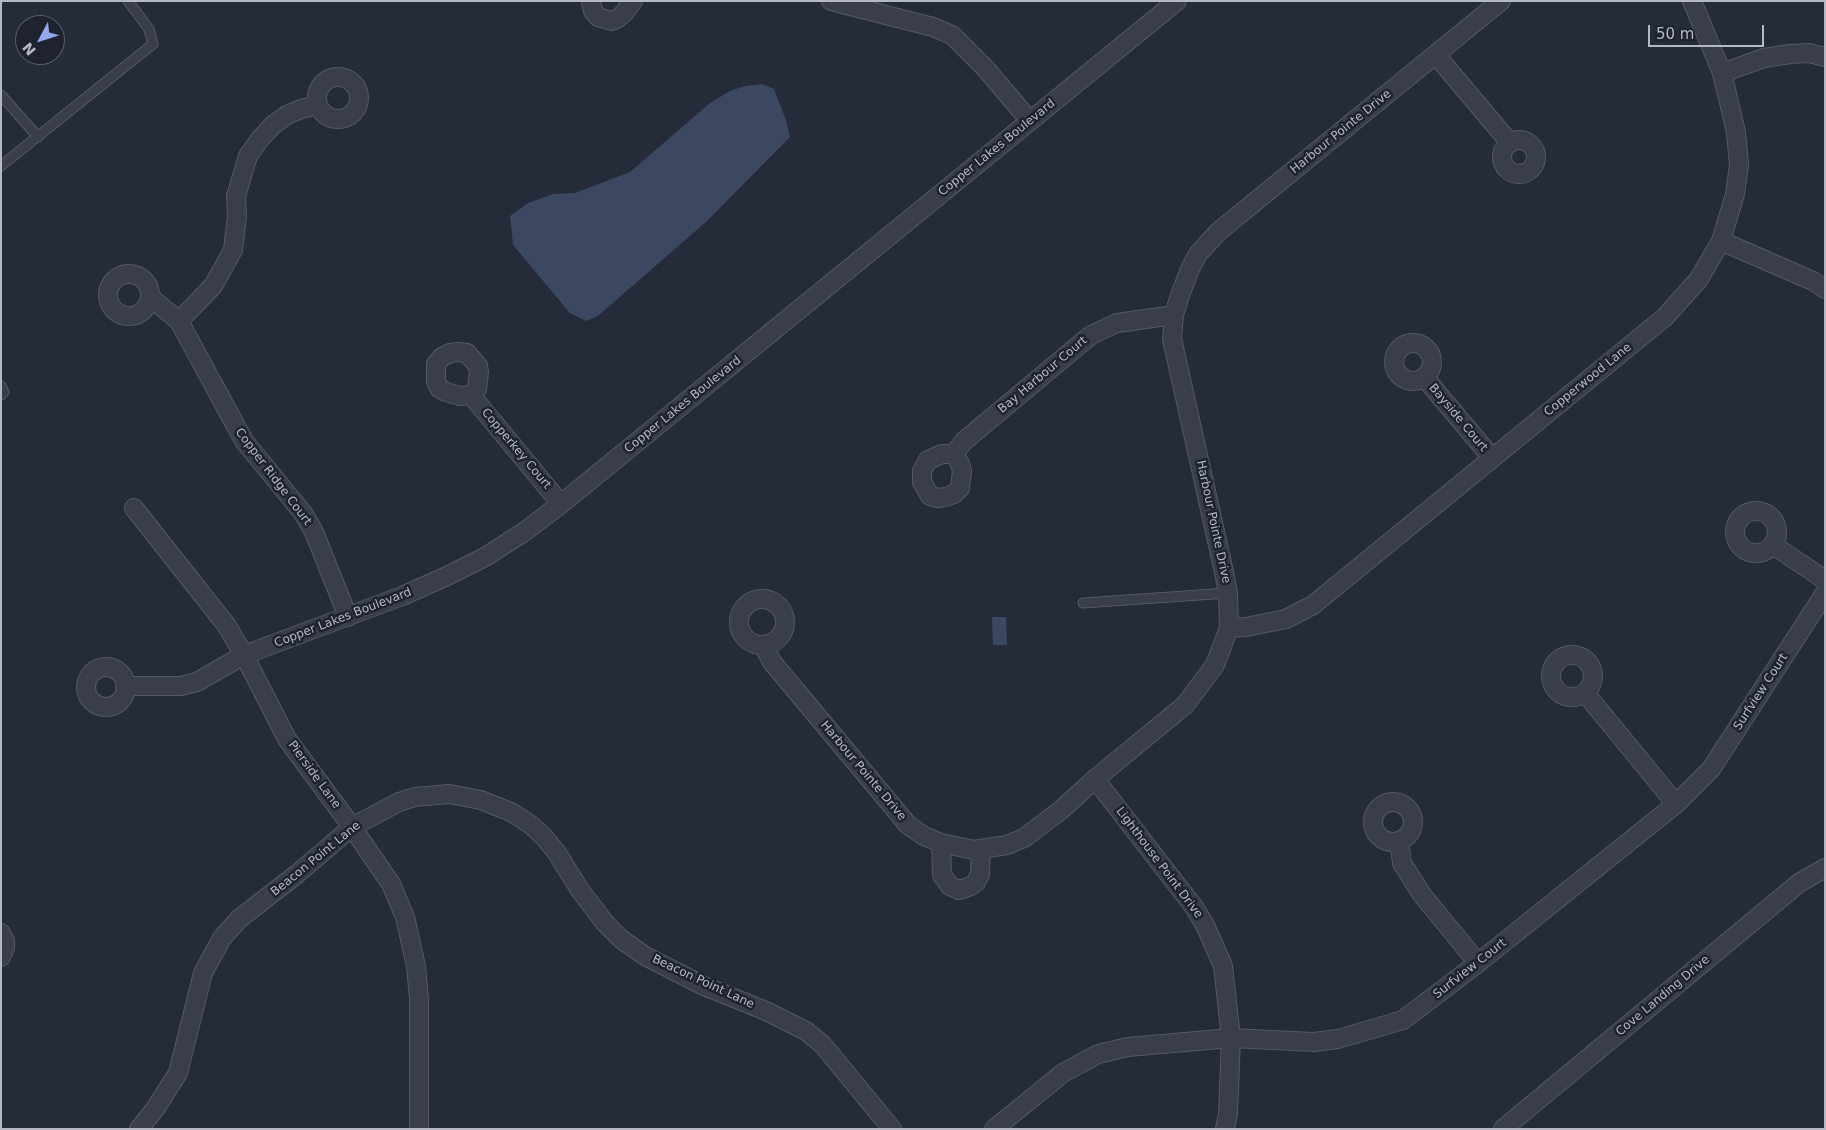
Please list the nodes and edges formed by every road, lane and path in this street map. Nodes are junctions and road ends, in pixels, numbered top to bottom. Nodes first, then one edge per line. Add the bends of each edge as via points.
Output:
1 (128, 1) edge
2 (591, 1) edge
3 (633, 1) edge
4 (831, 1) edge
5 (1177, 1) edge
6 (1501, 1) edge
7 (1692, 1) edge
8 (1436, 55) junction
9 (1825, 57) edge
10 (1722, 73) junction
11 (1, 95) edge
12 (318, 105) dead end
13 (1030, 121) junction
14 (38, 137) junction
15 (1510, 143) dead end
16 (1, 166) edge
17 (1721, 241) junction
18 (1825, 289) edge
19 (150, 298) dead end
20 (1174, 315) junction
21 (179, 321) junction
22 (1424, 377) dead end
23 (1, 386) edge
24 (1, 395) edge
25 (471, 395) dead end
26 (954, 454) dead end
27 (1492, 458) junction
28 (561, 504) junction
29 (134, 508) dead end
30 (1773, 545) dead end
31 (1825, 580) edge
32 (1228, 593) junction
33 (1825, 594) edge
34 (1083, 603) dead end
35 (348, 617) junction
36 (1229, 628) junction
37 (763, 645) dead end
38 (244, 655) junction
39 (125, 686) dead end
40 (1586, 692) dead end
41 (1095, 779) junction
42 (1676, 804) junction
43 (352, 827) junction
44 (1399, 841) dead end
45 (941, 843) junction
46 (981, 849) junction
47 (1825, 868) edge
48 (1, 933) edge
49 (1, 957) edge
50 (1478, 963) junction
51 (1231, 1038) junction
52 (139, 1129) edge
53 (419, 1129) edge
54 (892, 1129) edge
55 (994, 1129) edge
56 (1225, 1129) edge
57 (1503, 1129) edge

1 - 14 lane via 149,28 152,44
2 - 3 street via 598,17 611,21 624,13
4 - 13 street via 933,27 952,35
5 - 13 street, Copper Lakes Boulevard
6 - 8 street, Harbour Pointe Drive
7 - 10 street, Copperwood Lane
8 - 15 street
8 - 20 street, Harbour Pointe Drive via 1218,232 1198,254 1190,269
9 - 10 street via 1809,53 1764,58
10 - 17 street, Copperwood Lane via 1736,132 1739,165 1735,194
11 - 14 lane
12 - 21 street via 287,115 272,125 248,156 236,196 233,250 213,286
13 - 28 street, Copper Lakes Boulevard
14 - 16 lane
17 - 18 street
17 - 27 street, Copperwood Lane via 1699,279 1665,317
19 - 21 street, Copper Ridge Court
20 - 26 street, Bay Harbour Court via 1116,323 1091,335 964,441
20 - 32 street, Harbour Pointe Drive via 1172,339
21 - 35 street, Copper Ridge Court via 244,441 303,513 314,532
22 - 27 street, Bayside Court
23 - 24 lane via 4,392
25 - 28 street, Copperkey Court
27 - 36 street, Copperwood Lane via 1313,606 1286,619
28 - 35 street, Copper Lakes Boulevard via 485,557
29 - 38 street, Pierside Lane via 227,626
30 - 31 street
32 - 34 lane
32 - 36 street, Harbour Pointe Drive
33 - 42 street, Surfview Court via 1711,769
35 - 38 street, Copper Lakes Boulevard
36 - 41 street, Harbour Pointe Drive via 1215,665 1185,705
37 - 45 street, Harbour Pointe Drive via 772,662 893,810 924,836
38 - 39 street, Copper Lakes Boulevard via 197,682 173,687
38 - 43 street, Pierside Lane via 287,739
40 - 42 street
41 - 46 street, Harbour Pointe Drive via 1024,838 1007,845
41 - 51 street, Lighthouse Point Drive via 1179,886 1205,925 1222,966
42 - 50 street, Surfview Court
43 - 52 street, Beacon Point Lane via 239,919 222,938 202,973 178,1073
43 - 53 street, Pierside Lane via 391,884 411,940 419,999
43 - 54 street, Beacon Point Lane via 398,802 433,795 449,794 481,800 513,813 544,837 590,905 621,939 645,956 704,986 806,1031 823,1045
44 - 50 street via 1402,862 1423,896
45 - 46 street, Harbour Pointe Drive
45 - 46 street via 942,875 950,886 959,890 976,882 980,874
47 - 57 street, Cove Landing Drive via 1799,883
48 - 49 street via 5,948
50 - 51 street, Surfview Court via 1403,1020 1379,1029 1314,1042
51 - 55 street, Surfview Court via 1128,1047 1098,1054 1064,1073
51 - 56 street, Lighthouse Point Drive

